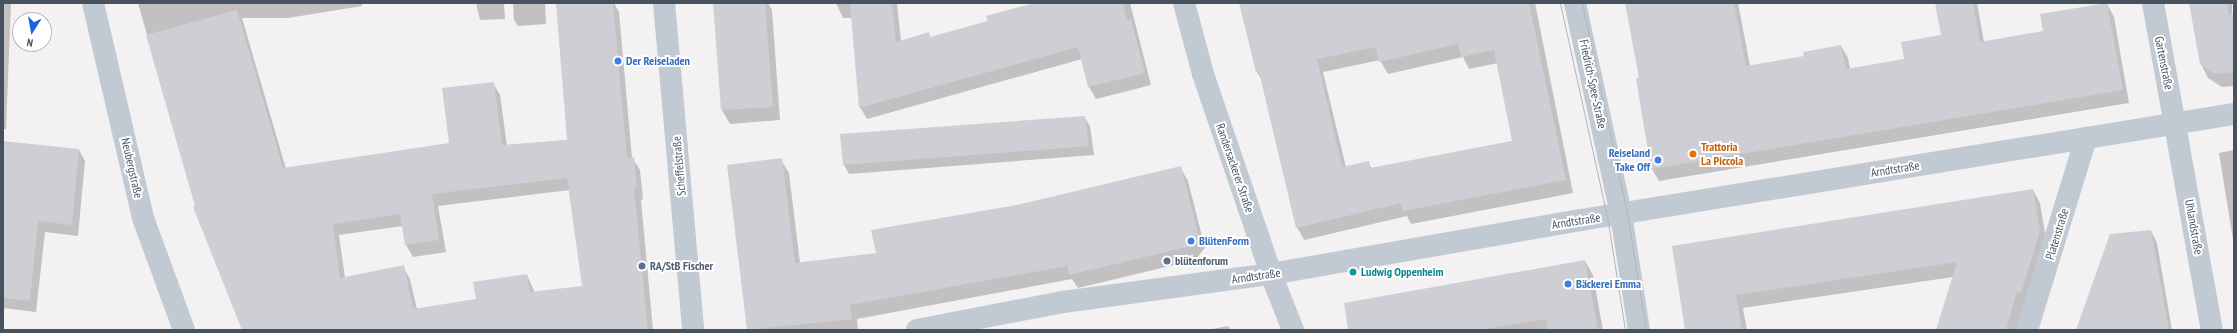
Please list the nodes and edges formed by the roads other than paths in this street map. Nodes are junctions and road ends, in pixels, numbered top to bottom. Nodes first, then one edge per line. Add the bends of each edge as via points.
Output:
1 (93, 3) edge
2 (664, 3) edge
3 (1184, 3) edge
4 (1575, 3) edge
5 (2153, 3) edge
6 (2234, 114) edge
7 (2175, 123) junction
8 (2086, 138) junction
9 (1622, 214) junction
10 (1271, 274) junction
11 (184, 330) edge
12 (693, 330) edge
13 (918, 330) edge
14 (1293, 330) edge
15 (1639, 330) edge
16 (2027, 330) edge
17 (2212, 330) edge

1 - 11 street, Neubergstraße via 143,218
2 - 12 street, Scheffelstraße
3 - 10 street, Randersackerer Straße via 1203,74
4 - 9 street, Friedrich-Spee-Straße
5 - 7 street, Gartenstraße
6 - 7 street, Arndtstraße
7 - 8 street, Arndtstraße
7 - 17 street, Uhlandstraße
8 - 9 street, Arndtstraße
8 - 16 street, Platenstraße
9 - 10 street, Arndtstraße
9 - 15 street, Friedrich-Spee-Straße
10 - 13 street, Arndtstraße via 1063,302
10 - 14 street, Randersackerer Straße

